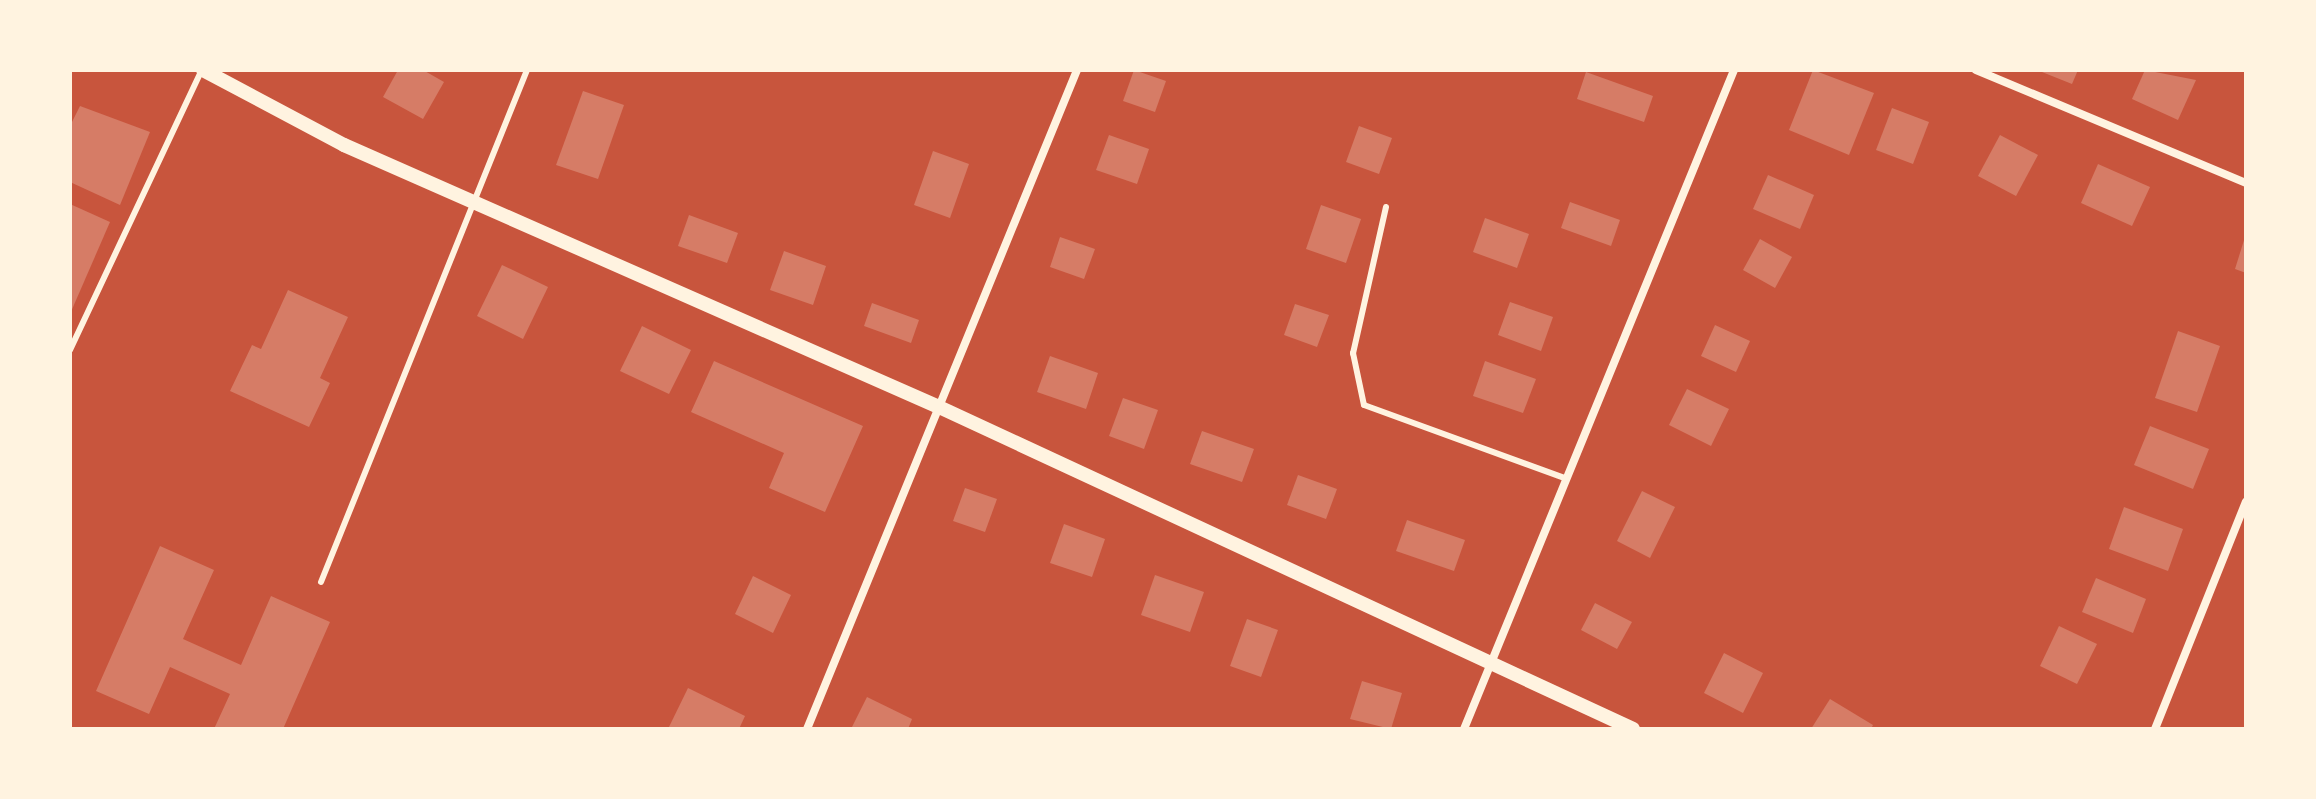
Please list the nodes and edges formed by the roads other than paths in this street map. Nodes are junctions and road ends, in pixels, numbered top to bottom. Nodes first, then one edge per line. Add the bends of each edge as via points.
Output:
1 (202, 70) edge
2 (527, 70) edge
3 (1077, 70) edge
4 (1734, 70) edge
5 (1976, 70) edge
6 (2246, 183) edge
7 (470, 202) junction
8 (1386, 207) dead end
9 (70, 350) edge
10 (939, 407) junction
11 (1567, 479) junction
12 (2246, 501) edge
13 (321, 582) dead end
14 (1491, 665) junction
15 (807, 729) edge
16 (1464, 729) edge
17 (1633, 729) edge
18 (2155, 729) edge

1 - 7 street
1 - 9 lane
2 - 7 lane
3 - 10 street
4 - 11 street
5 - 6 street
7 - 10 street
7 - 13 lane
8 - 11 lane via 1353,353 1364,405
10 - 14 street
10 - 15 street
11 - 14 street
12 - 18 street
14 - 16 street
14 - 17 street

